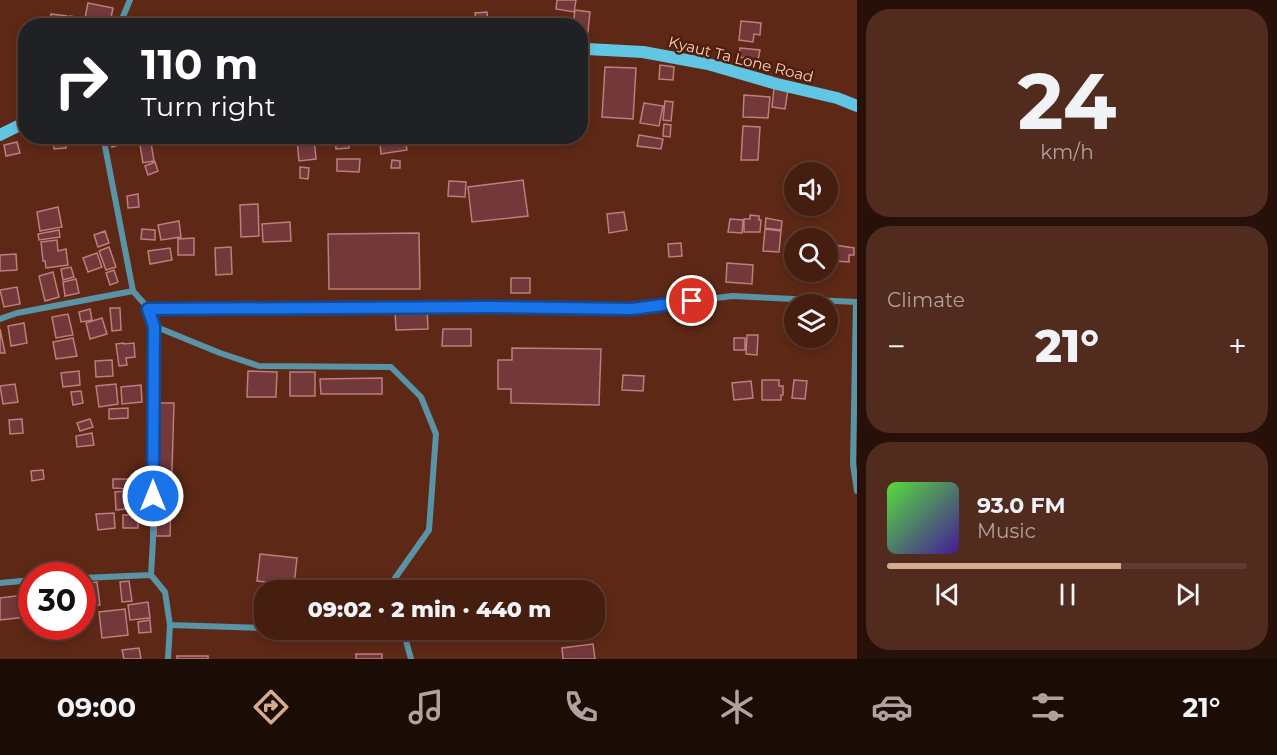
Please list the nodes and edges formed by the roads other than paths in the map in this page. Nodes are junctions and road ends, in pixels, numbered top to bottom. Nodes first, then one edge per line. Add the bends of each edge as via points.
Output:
1 (130, 0) edge
2 (122, 18) edge
3 (588, 49) edge
4 (857, 106) edge
5 (18, 126) edge
6 (0, 135) edge
7 (105, 144) edge
8 (133, 291) junction
9 (856, 302) edge
10 (148, 309) junction
11 (0, 319) edge
12 (154, 326) junction
13 (855, 405) edge
14 (856, 483) edge
15 (857, 491) edge
16 (151, 575) junction
17 (96, 577) edge
18 (396, 580) edge
19 (18, 581) edge
20 (0, 583) edge
21 (170, 625) junction
22 (254, 628) edge
23 (406, 640) edge
24 (168, 659) edge
25 (411, 659) edge

1 - 2 street
3 - 4 main road, Kyaut Ta Lone Road via 643,52 708,64
5 - 6 main road
7 - 8 street
8 - 10 street
8 - 11 street
9 - 10 street via 732,296 632,309
9 - 13 street
10 - 12 street
12 - 16 street
12 - 18 street via 259,366 391,367 421,397 436,434 429,530
13 - 14 street
14 - 15 street
16 - 17 street
16 - 21 street via 165,592
19 - 20 street
21 - 22 street
21 - 24 street
23 - 25 street

